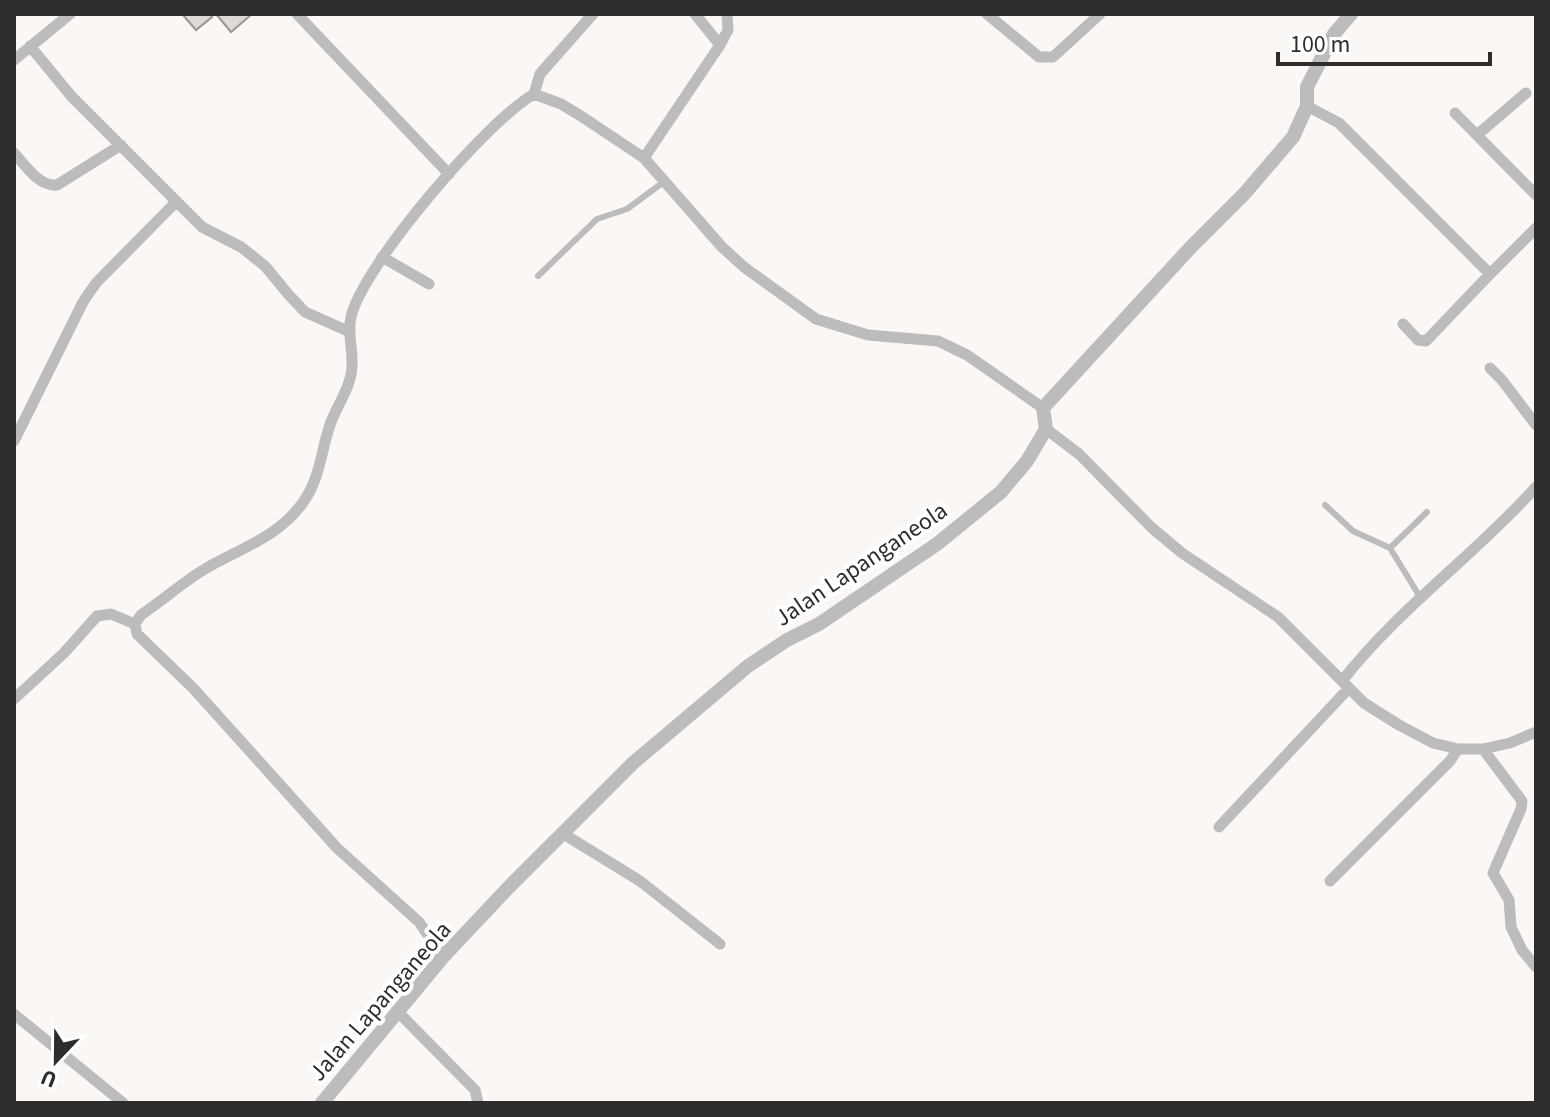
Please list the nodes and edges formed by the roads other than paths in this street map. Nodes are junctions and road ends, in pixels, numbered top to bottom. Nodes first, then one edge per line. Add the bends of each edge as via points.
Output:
1 (70, 14) edge
2 (297, 14) edge
3 (593, 14) edge
4 (695, 14) edge
5 (727, 14) edge
6 (987, 14) edge
7 (1100, 14) edge
8 (1351, 14) edge
9 (720, 45) junction
10 (30, 46) junction
11 (14, 60) edge
12 (1526, 93) dead end
13 (534, 94) junction
14 (1307, 106) junction
15 (1455, 113) dead end
16 (1477, 135) junction
17 (121, 145) junction
18 (14, 153) edge
19 (644, 158) junction
20 (449, 174) junction
21 (665, 181) junction
22 (1536, 195) edge
23 (175, 203) junction
24 (1536, 228) edge
25 (382, 257) junction
26 (1490, 274) junction
27 (538, 276) dead end
28 (429, 284) dead end
29 (1403, 324) dead end
30 (350, 332) junction
31 (1490, 368) dead end
32 (1043, 408) junction
33 (1536, 425) edge
34 (1046, 429) junction
35 (14, 441) edge
36 (1536, 487) edge
37 (1325, 505) dead end
38 (1427, 512) dead end
39 (1390, 548) junction
40 (1421, 599) junction
41 (135, 624) junction
42 (1346, 685) junction
43 (14, 699) edge
44 (1536, 732) edge
45 (1458, 749) junction
46 (1483, 749) junction
47 (1219, 827) dead end
48 (562, 833) junction
49 (1330, 881) dead end
50 (720, 944) dead end
51 (443, 957) junction
52 (1536, 967) edge
53 (397, 1011) junction
54 (14, 1014) edge
55 (123, 1103) edge
56 (322, 1103) edge
57 (478, 1103) edge

1 - 10 street
2 - 20 street
3 - 13 street via 540,74
4 - 9 street
5 - 9 street via 728,30
6 - 7 street via 1039,57 1053,57
8 - 14 street via 1334,34 1307,87
9 - 19 street
10 - 11 street
10 - 17 street
12 - 16 street
13 - 19 street via 561,104
13 - 20 street
14 - 26 street via 1339,123
14 - 32 street via 1293,137 1245,193
15 - 16 street
16 - 22 street
17 - 18 street via 49,186
17 - 23 street
19 - 21 street
20 - 25 street
21 - 27 lane via 627,209 597,219
21 - 32 street via 722,247 816,319 868,335 938,341
23 - 30 street via 202,227 265,266 305,312
23 - 35 street via 83,302
24 - 26 street
25 - 28 street
25 - 30 street via 356,303
26 - 29 street via 1426,341
30 - 41 street via 353,366 347,388 330,426 315,484 302,505 256,543 199,573
31 - 33 street
32 - 34 street
34 - 42 street via 1182,553 1278,617
34 - 48 street, Jalan Lapanganeola via 1001,492 937,544 748,666 633,763
36 - 40 street
37 - 39 lane via 1353,531
38 - 39 lane
39 - 40 lane
40 - 42 street via 1354,665
41 - 43 street via 111,614 97,616
41 - 51 street via 137,634 193,688 337,848 419,922
42 - 45 street via 1399,725
42 - 47 street
44 - 46 street
45 - 46 street
45 - 49 street
46 - 52 street via 1522,801 1493,873 1509,900 1511,927
48 - 50 street via 640,881
48 - 51 street, Jalan Lapanganeola
51 - 53 street, Jalan Lapanganeola
53 - 56 street, Jalan Lapanganeola
53 - 57 street via 475,1090
54 - 55 street

